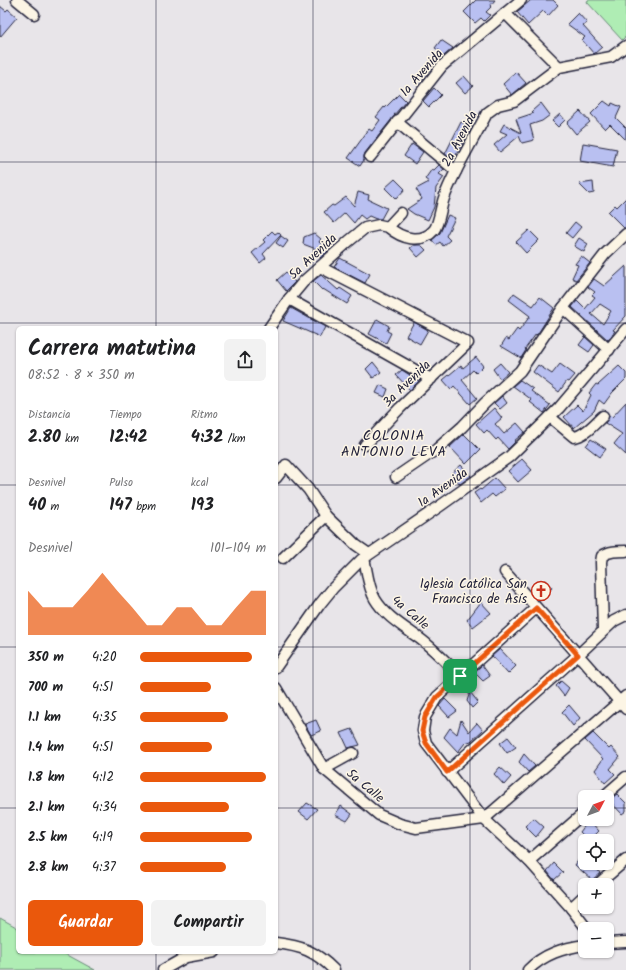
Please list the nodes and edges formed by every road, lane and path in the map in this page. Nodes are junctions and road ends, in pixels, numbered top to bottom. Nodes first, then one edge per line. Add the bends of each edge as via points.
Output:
1 (17, 0) edge
2 (521, 0) edge
3 (505, 13) junction
4 (34, 14) dead end
5 (626, 46) edge
6 (559, 67) junction
7 (397, 122) junction
8 (370, 157) dead end
9 (456, 171) junction
10 (401, 213) dead end
11 (388, 227) junction
12 (626, 234) edge
13 (320, 268) junction
14 (289, 299) junction
15 (563, 308) junction
16 (270, 326) edge
17 (626, 329) edge
18 (609, 350) junction
19 (431, 379) junction
20 (603, 416) dead end
21 (550, 417) junction
22 (365, 445) dead end
23 (278, 475) edge
24 (396, 477) dead end
25 (326, 516) junction
26 (626, 551) edge
27 (366, 556) junction
28 (283, 558) dead end
29 (505, 572) dead end
30 (536, 608) junction
31 (626, 616) edge
32 (603, 630) junction
33 (578, 655) junction
34 (278, 664) edge
35 (460, 676) junction
36 (278, 691) edge
37 (624, 702) edge
38 (353, 753) dead end
39 (324, 769) junction
40 (447, 772) junction
41 (626, 777) edge
42 (611, 790) edge
43 (578, 818) edge
44 (484, 819) junction
45 (626, 860) edge
46 (529, 862) junction
47 (605, 878) edge
48 (578, 902) edge
49 (571, 908) junction
50 (582, 922) edge
51 (278, 942) edge
52 (626, 942) edge
53 (614, 943) edge
54 (578, 946) edge
55 (203, 954) edge
56 (163, 970) edge
57 (334, 970) edge
58 (528, 970) edge

1 - 4 street
2 - 3 street, 1a Avenida
3 - 6 street
3 - 7 street, 1a Avenida via 442,66
5 - 6 street, 2a Avenida via 611,57
6 - 9 street, 2a Avenida via 514,101 498,105 487,114
7 - 8 street, 1a Avenida
7 - 9 street
9 - 11 street, 2a Avenida via 444,198 435,229 428,235 420,239 410,238
10 - 11 street
11 - 13 street, 5a Avenida via 379,225 365,228
12 - 15 street via 606,253
13 - 14 street, 5a Avenida via 304,281
13 - 19 street, 3a Avenida via 468,344
14 - 16 street, 5a Avenida
14 - 19 street
15 - 18 street
15 - 24 street via 513,379 437,449
17 - 18 street, 1a Avenida
18 - 21 street, 1a Avenida
19 - 22 street, 3a Avenida
20 - 21 street via 583,434 574,437
21 - 27 street, 1a Avenida via 500,464
23 - 25 street via 286,465
25 - 27 street
25 - 28 street
26 - 32 street via 612,551 602,556
27 - 34 street, 1a Avenida via 333,588
27 - 35 street, 4a Calle via 371,589 376,600 387,613 438,654
29 - 30 street
30 - 33 street
30 - 35 street
31 - 32 street
32 - 33 street
33 - 37 street
33 - 40 street
35 - 40 street via 437,697 425,717 422,731 426,743
36 - 39 street, 5a Calle
37 - 44 street
38 - 39 street
39 - 44 street, 5a Calle via 379,815 400,824 416,828
40 - 44 street
41 - 42 street
43 - 46 street
44 - 46 street
45 - 47 street
46 - 49 street
48 - 49 street
49 - 50 street
51 - 57 street via 308,950
52 - 53 street
54 - 58 street via 551,953 534,963
55 - 56 street via 186,957

